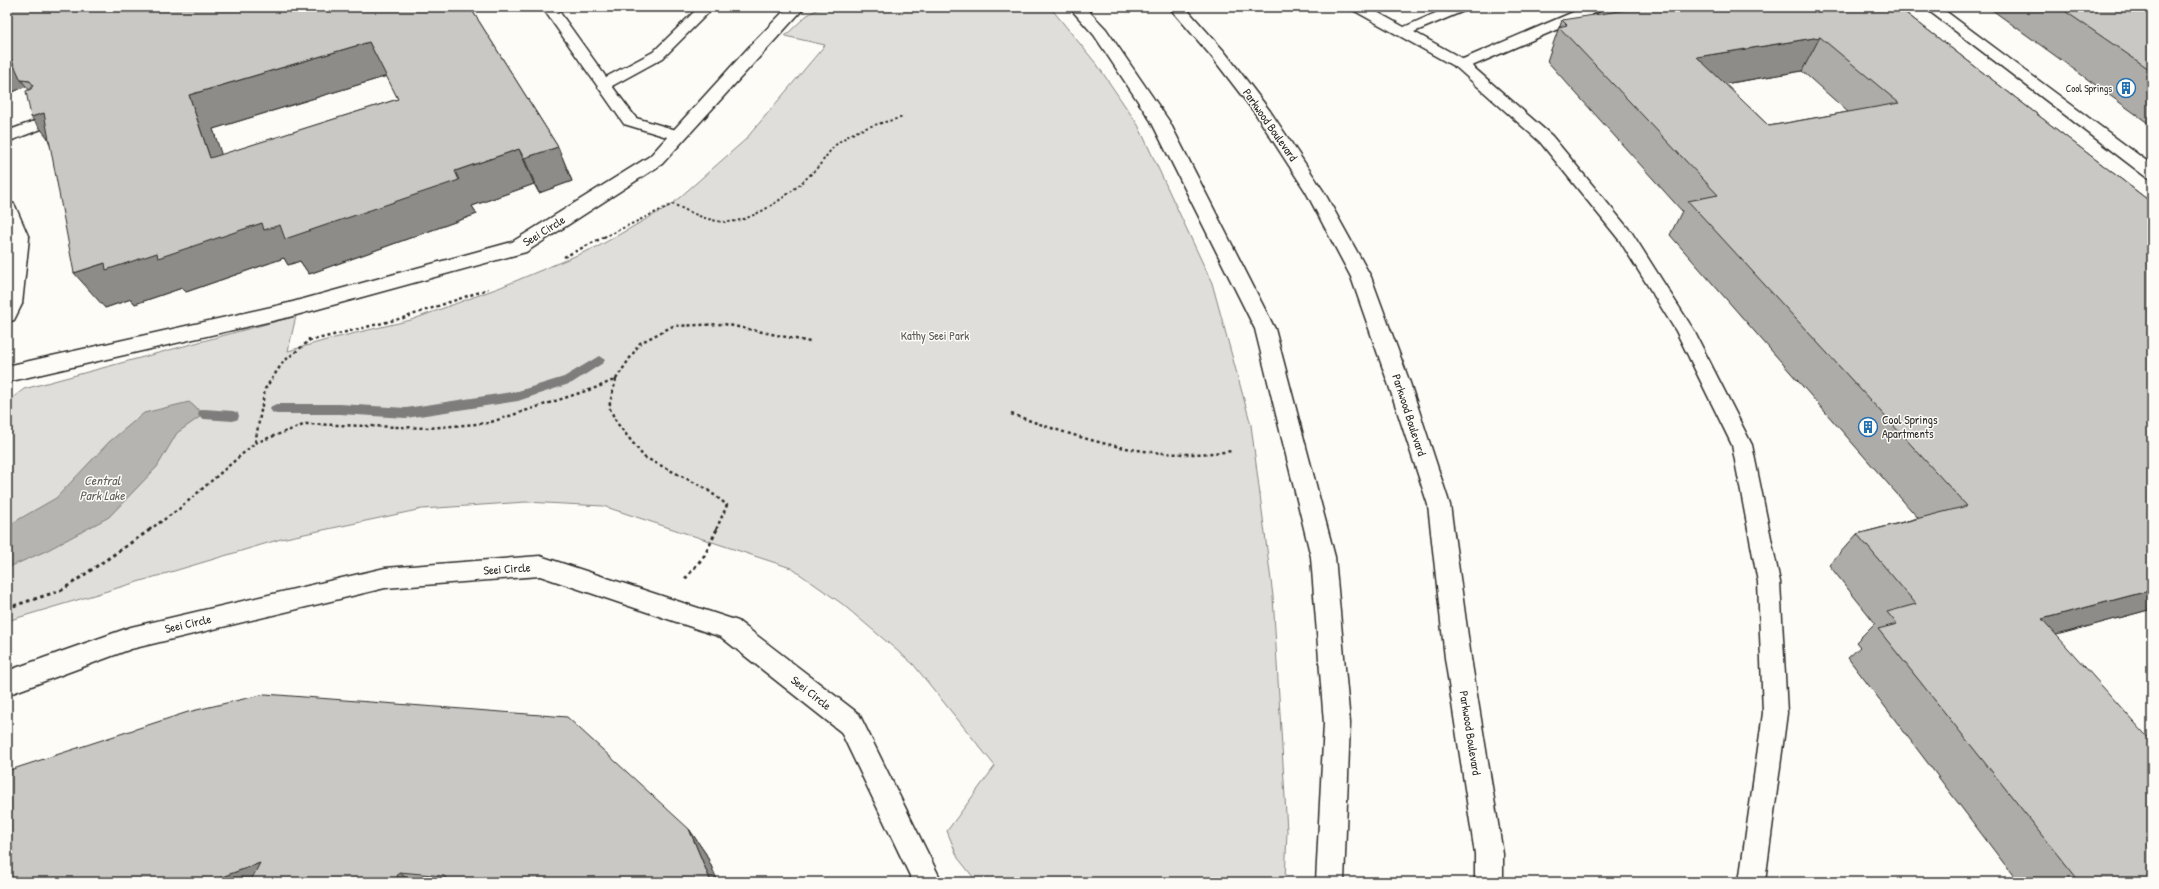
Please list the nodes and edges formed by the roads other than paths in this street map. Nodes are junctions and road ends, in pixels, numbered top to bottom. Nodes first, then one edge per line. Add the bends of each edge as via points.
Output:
1 (548, 7) edge
2 (707, 7) edge
3 (798, 7) edge
4 (1077, 7) edge
5 (1177, 7) edge
6 (1358, 7) edge
7 (1461, 7) edge
8 (1597, 7) edge
9 (1931, 7) edge
10 (1403, 32) junction
11 (1462, 65) junction
12 (604, 84) junction
13 (51, 120) edge
14 (677, 135) junction
15 (7, 137) edge
16 (2152, 173) edge
17 (7, 208) edge
18 (7, 315) edge
19 (7, 374) edge
20 (7, 682) edge
21 (928, 882) edge
22 (1330, 882) edge
23 (1489, 882) edge
24 (1752, 882) edge

1 - 12 lane
2 - 12 lane via 658,55
3 - 14 main road, Seei Circle
4 - 22 main road via 1100,32 1160,121 1265,329 1323,557 1337,723
5 - 23 main road, Parkwood Boulevard via 1218,54 1262,111 1315,192 1361,277 1374,312 1439,505 1458,658 1488,854
6 - 10 lane
7 - 10 lane
8 - 11 lane
9 - 16 lane
10 - 11 lane
11 - 24 lane via 1546,139 1626,237 1684,329 1742,446 1769,582 1775,713
12 - 14 lane via 630,121
13 - 15 lane
14 - 19 main road, Seei Circle via 656,160 519,247 311,304
17 - 18 main road via 20,238 12,304
20 - 21 main road, Seei Circle via 131,638 385,578 540,566 729,630 850,723

